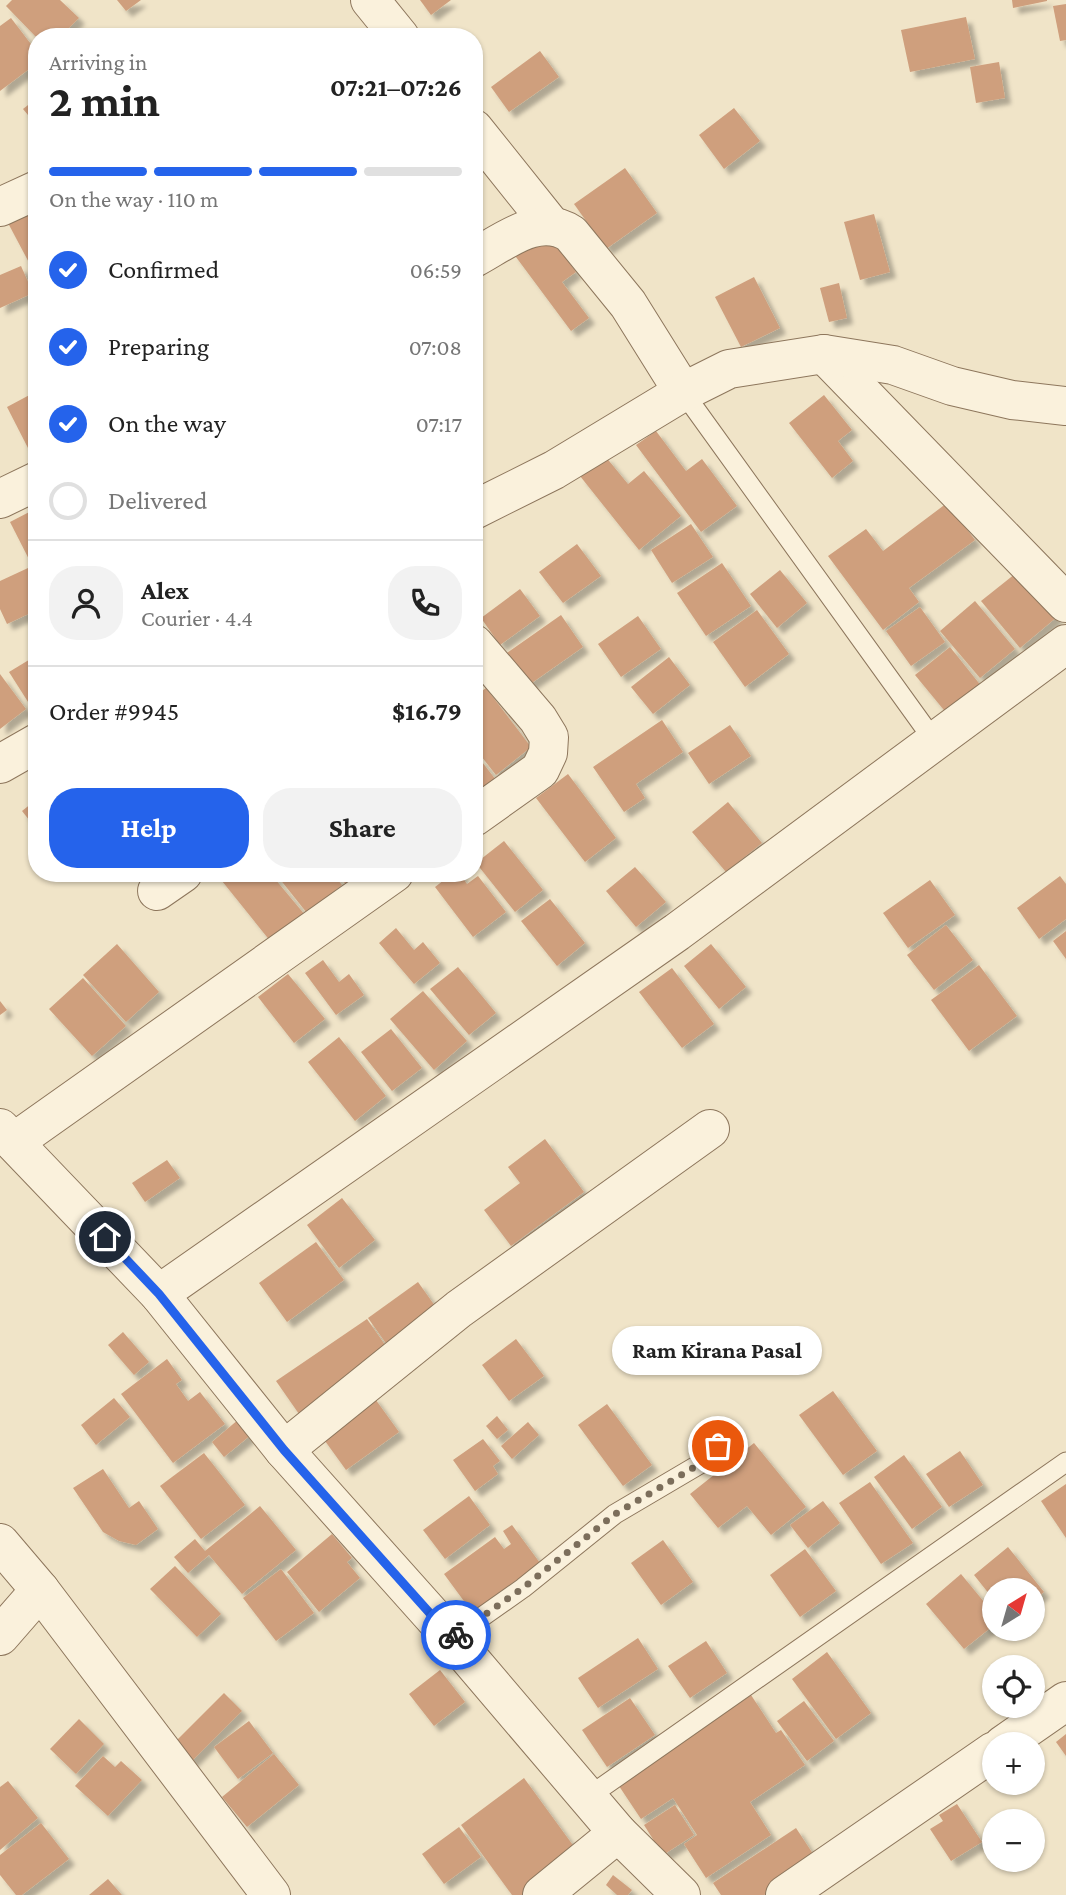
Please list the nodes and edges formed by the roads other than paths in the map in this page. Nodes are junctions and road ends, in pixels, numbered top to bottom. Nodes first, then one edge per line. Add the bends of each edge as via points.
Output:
1 (370, 0) edge
2 (393, 28) edge
3 (483, 140) edge
4 (28, 194) edge
5 (0, 207) edge
6 (550, 224) junction
7 (483, 253) edge
8 (824, 354) junction
9 (683, 392) junction
10 (1066, 406) edge
11 (28, 485) edge
12 (0, 499) edge
13 (483, 505) edge
14 (1066, 603) edge
15 (1066, 644) edge
16 (483, 661) edge
17 (934, 742) junction
18 (28, 748) edge
19 (0, 764) edge
20 (483, 811) edge
21 (381, 882) edge
22 (710, 1129) dead end
23 (7, 1135) edge
24 (159, 1294) junction
25 (727, 1433) dead end
26 (284, 1450) junction
27 (1066, 1462) edge
28 (0, 1543) edge
29 (40, 1590) junction
30 (0, 1636) edge
31 (452, 1638) junction
32 (1066, 1701) edge
33 (1022, 1732) edge
34 (982, 1759) edge
35 (588, 1797) junction
36 (618, 1833) junction
37 (271, 1895) edge
38 (542, 1895) edge
39 (681, 1895) edge
40 (785, 1895) edge

1 - 2 street
3 - 6 street
4 - 5 street
6 - 7 street
6 - 9 street via 571,234 628,304
8 - 9 street via 729,369
8 - 10 street via 892,365 1012,400
8 - 14 street
9 - 13 street via 554,470
9 - 17 lane
11 - 12 street
15 - 17 street
16 - 20 street via 538,719 549,737 540,770
17 - 24 street via 677,932
18 - 19 street
21 - 23 street
22 - 26 street via 459,1309
23 - 24 street
24 - 26 street
25 - 31 lane via 710,1458 615,1514
26 - 31 street
27 - 35 lane
28 - 29 street
29 - 30 street
29 - 37 street
31 - 35 street
32 - 33 street
34 - 40 street
35 - 36 street
36 - 38 street
36 - 39 street

